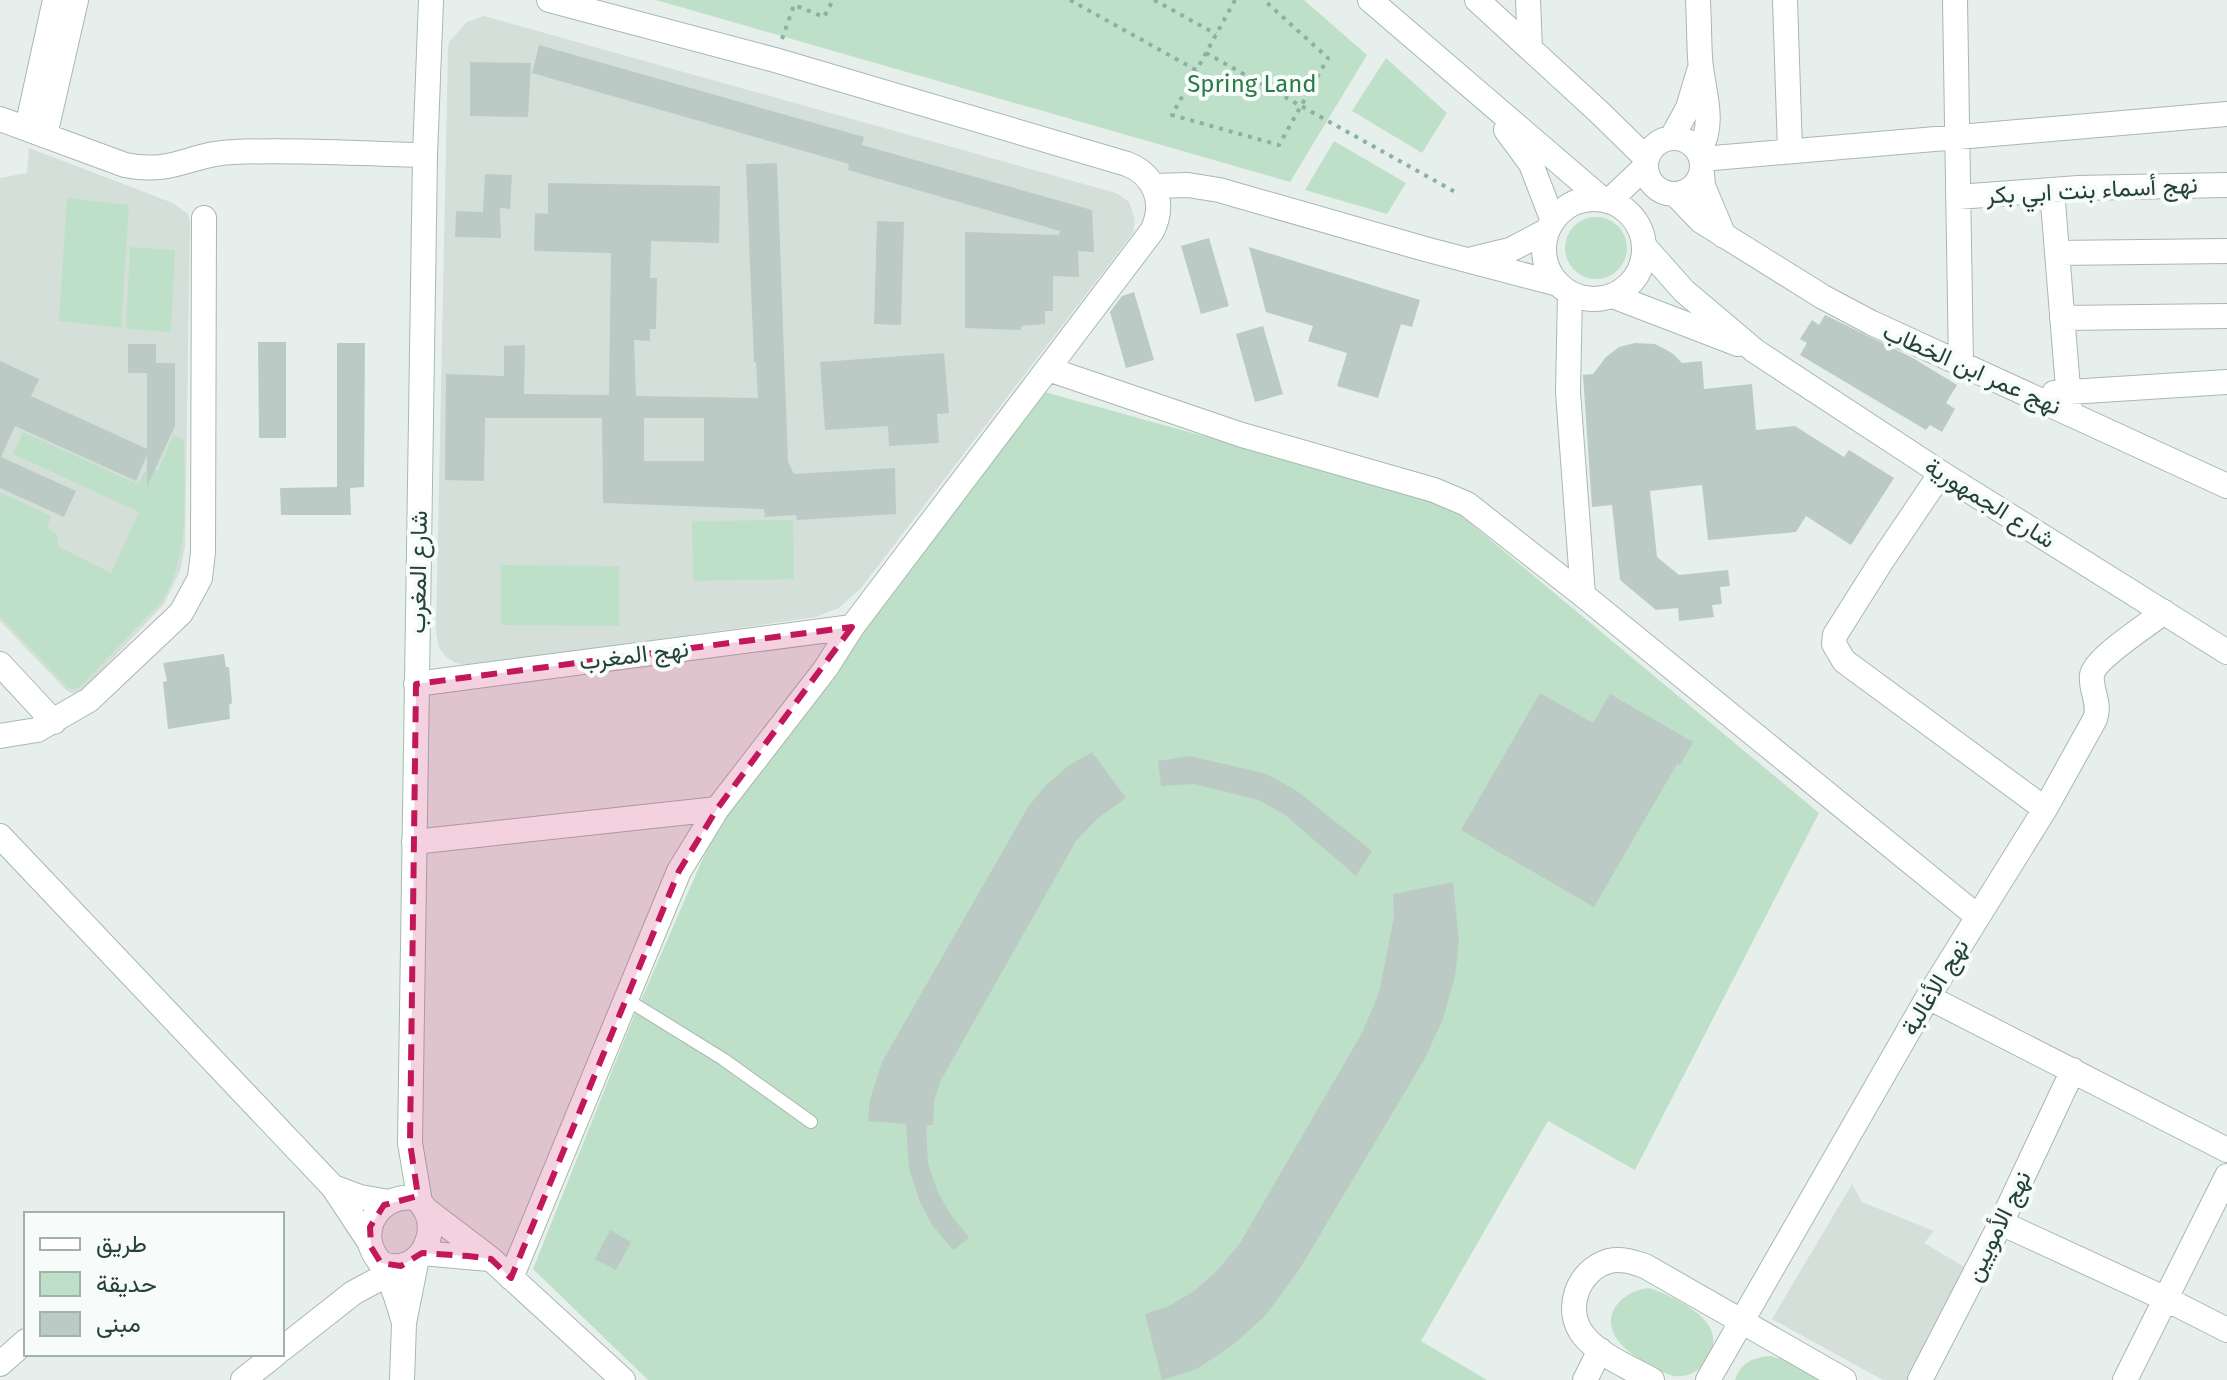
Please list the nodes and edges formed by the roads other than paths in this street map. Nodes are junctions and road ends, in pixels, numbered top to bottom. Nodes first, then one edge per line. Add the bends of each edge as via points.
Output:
1 (55, 0) edge
2 (76, 0) edge
3 (431, 0) edge
4 (549, 0) edge
5 (1370, 0) edge
6 (1477, 0) edge
7 (1528, 0) edge
8 (1698, 0) edge
9 (1785, 0) edge
10 (1955, 0) edge
11 (1530, 49) junction
12 (1700, 61) junction
13 (1474, 92) junction
14 (2227, 114) edge
15 (0, 119) edge
16 (36, 132) junction
17 (1958, 137) junction
18 (1790, 151) junction
19 (1655, 152) junction
20 (425, 155) junction
21 (1701, 161) junction
22 (2227, 185) edge
23 (1154, 186) junction
24 (2052, 190) junction
25 (1672, 194) junction
26 (1958, 197) junction
27 (1605, 200) junction
28 (204, 218) dead end
29 (1550, 225) junction
30 (1724, 236) junction
31 (1642, 237) junction
32 (2227, 251) edge
33 (2057, 253) junction
34 (1466, 260) junction
35 (1564, 289) junction
36 (1604, 298) junction
37 (2227, 316) edge
38 (2062, 318) junction
39 (1755, 351) junction
40 (1568, 353) junction
41 (1961, 365) junction
42 (1048, 369) junction
43 (2227, 382) edge
44 (2069, 403) junction
45 (1941, 473) junction
46 (2227, 486) edge
47 (1583, 595) junction
48 (2164, 612) junction
49 (852, 627) junction
50 (2227, 652) edge
51 (0, 664) edge
52 (416, 684) junction
53 (54, 722) junction
54 (0, 736) edge
55 (717, 809) junction
56 (2045, 809) junction
57 (0, 836) edge
58 (414, 842) junction
59 (1977, 916) junction
60 (1928, 997) junction
61 (626, 999) junction
62 (2073, 1070) junction
63 (811, 1122) dead end
64 (410, 1143) junction
65 (2227, 1150) edge
66 (2227, 1176) edge
67 (333, 1187) junction
68 (390, 1202) junction
69 (422, 1205) junction
70 (2001, 1223) junction
71 (394, 1258) junction
72 (491, 1259) junction
73 (511, 1278) junction
74 (2166, 1299) junction
75 (1742, 1321) junction
76 (404, 1323) junction
77 (2227, 1330) edge
78 (24, 1343) edge
79 (284, 1347) edge
80 (1600, 1350) junction
81 (273, 1356) edge
82 (0, 1364) edge
83 (243, 1380) edge
84 (402, 1380) edge
85 (623, 1380) edge
86 (1585, 1380) edge
87 (1652, 1380) edge
88 (1708, 1380) edge
89 (1844, 1380) edge
90 (1920, 1380) edge
91 (2125, 1380) edge

1 - 16 street
2 - 16 street
3 - 20 street, شارع المغرب
4 - 23 street via 1127,164
5 - 13 street
6 - 11 street
7 - 11 street
8 - 12 street
9 - 18 street
10 - 17 street
11 - 19 street via 1599,112
12 - 19 street via 1694,94
12 - 21 street via 1708,109
13 - 27 street
13 - 29 street via 1531,164
14 - 17 street
15 - 16 street
16 - 20 street via 147,169 231,152
17 - 18 street
17 - 26 street
18 - 21 street
19 - 21 street via 1689,141
19 - 25 street via 1655,186
19 - 27 street
20 - 52 street, شارع المغرب
21 - 25 street via 1692,189
21 - 30 street via 1703,186
22 - 24 street, نهج أسماء بنت ابي بكر
23 - 34 street via 1219,190
23 - 42 street via 1159,210 1152,231
24 - 26 street, نهج أسماء بنت ابي بكر
24 - 33 street
25 - 30 street, نهج عمر ابن الخطاب
25 - 31 street
26 - 41 street
27 - 29 street via 1574,203
27 - 31 street via 1632,216
28 - 53 street via 200,578 181,613 89,700
29 - 34 street via 1510,250
29 - 35 street via 1544,256
30 - 41 street, نهج عمر ابن الخطاب via 1823,297
31 - 36 street via 1643,263 1637,277
31 - 39 street, شارع الجمهورية via 1684,291
32 - 33 street
33 - 38 street
34 - 35 street
35 - 36 street
35 - 40 street
36 - 39 street, شارع الجمهورية
36 - 40 street
37 - 38 street
38 - 44 street
39 - 45 street, شارع الجمهورية
40 - 47 street
41 - 44 street, نهج عمر ابن الخطاب via 2029,395
42 - 47 street via 1242,435 1453,497
42 - 49 street
43 - 44 street
44 - 46 street, نهج عمر ابن الخطاب
45 - 48 street, شارع الجمهورية
45 - 56 street via 1834,644 1844,661
47 - 59 street
48 - 50 street, شارع الجمهورية
48 - 56 street, نهج الأغالبة via 2095,669 2098,711
49 - 52 street, نهج المغرب
49 - 55 street
51 - 53 street
52 - 58 street, شارع المغرب
53 - 54 street
55 - 58 street
55 - 61 street via 679,871
56 - 59 street, نهج الأغالبة
57 - 67 street
58 - 64 street, شارع المغرب
59 - 60 street, نهج الأغالبة
60 - 62 street
60 - 75 street, نهج الأغالبة
61 - 63 lane
61 - 73 street
62 - 65 street
62 - 70 street, نهج الأمويين
64 - 68 street, شارع المغرب
64 - 69 street, شارع المغرب
66 - 74 street
67 - 68 street
67 - 71 street
68 - 69 street via 408,1197
68 - 71 street, شارع المغرب via 372,1221
69 - 71 street, شارع المغرب via 428,1243
69 - 72 street
70 - 74 street
70 - 90 street, نهج الأمويين
71 - 72 street
71 - 76 street, شارع المغرب
71 - 76 street, شارع المغرب
71 - 79 street
72 - 73 street
73 - 85 street
74 - 77 street
74 - 91 street
75 - 80 street via 1645,1266 1608,1261 1580,1284 1574,1301 1575,1320
75 - 88 street, نهج الأغالبة
75 - 89 street
76 - 84 street, شارع المغرب
78 - 82 street
80 - 86 street
80 - 87 street
81 - 83 street

